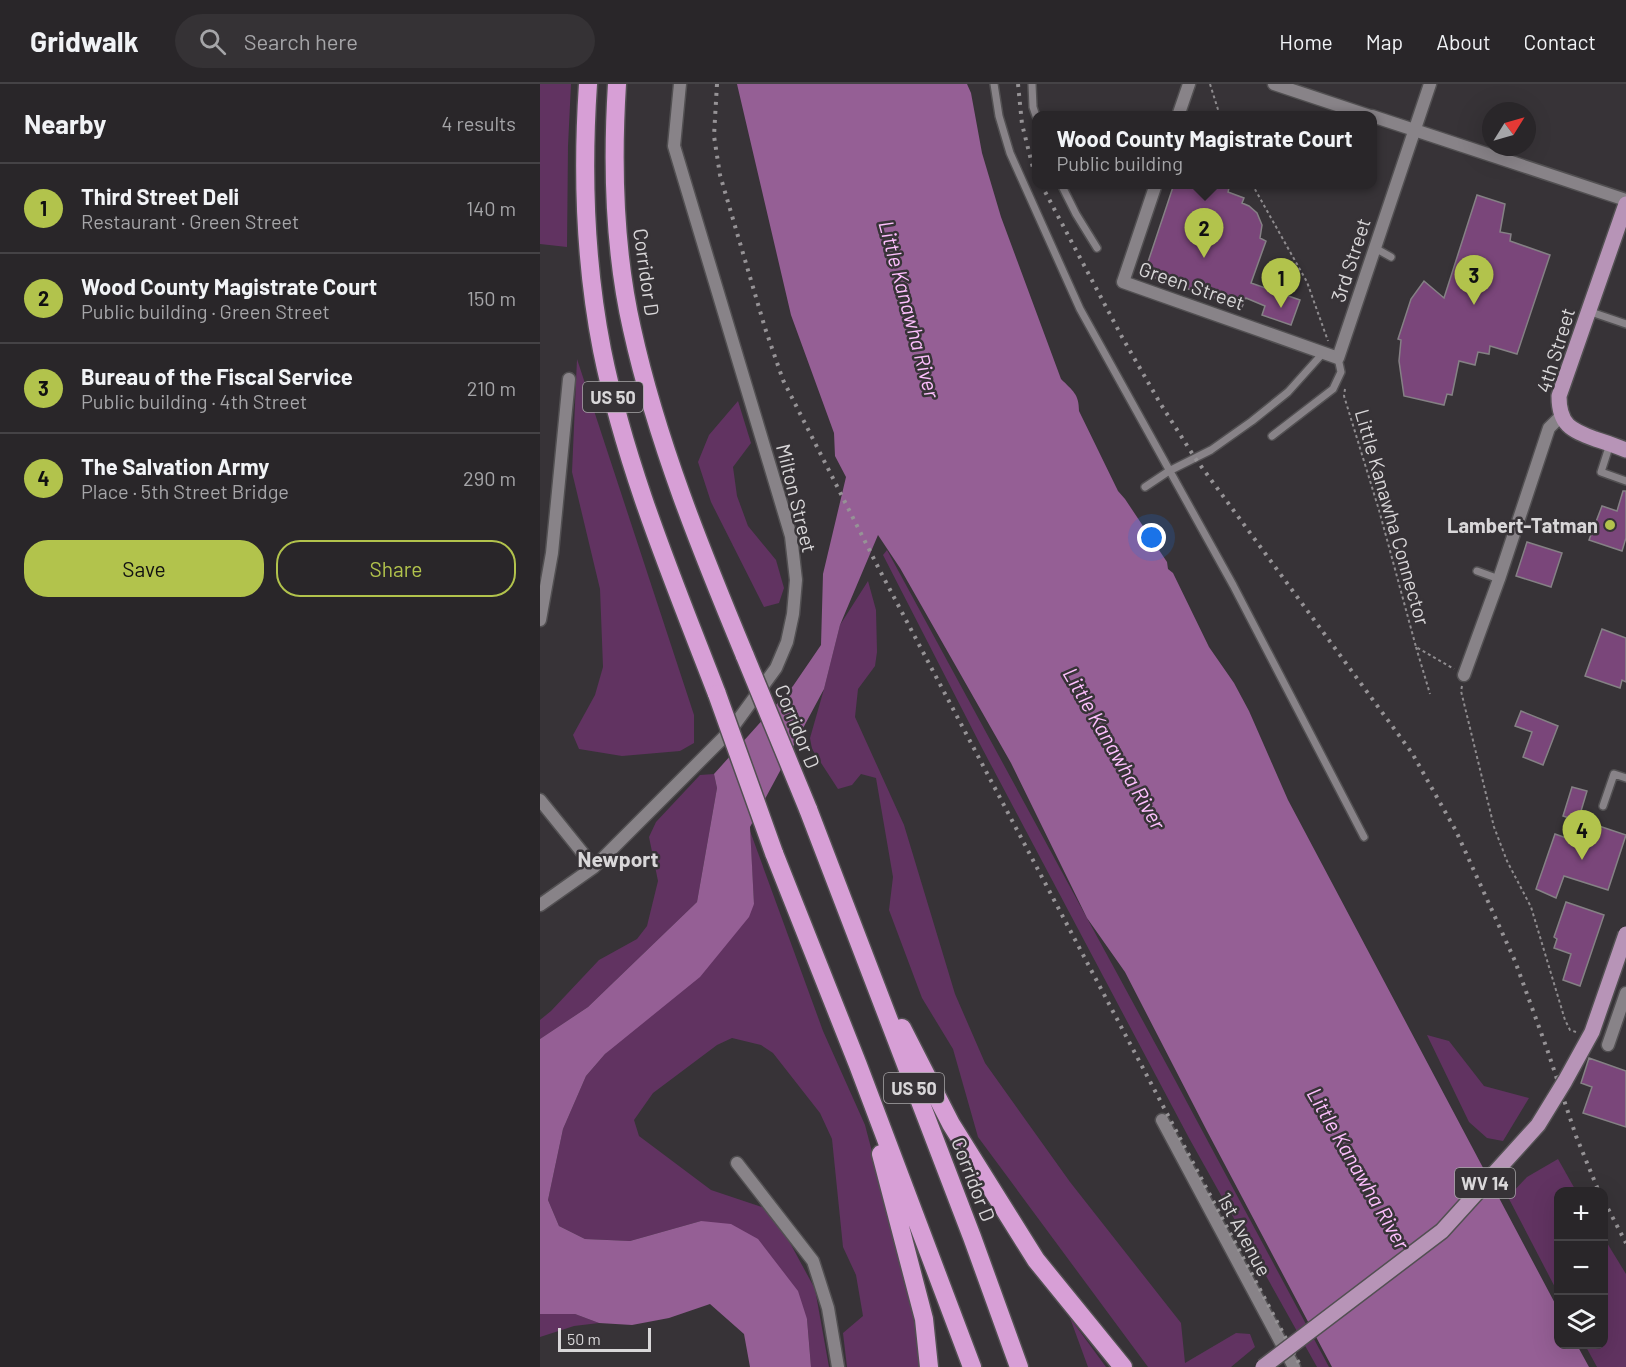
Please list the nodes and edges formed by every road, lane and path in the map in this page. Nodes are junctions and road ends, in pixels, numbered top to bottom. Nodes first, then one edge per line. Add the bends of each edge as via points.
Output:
1 (588, 84) edge
2 (617, 84) edge
3 (680, 84) edge
4 (994, 84) edge
5 (1032, 84) edge
6 (1189, 84) edge
7 (1209, 84) edge
8 (1274, 84) edge
9 (1430, 84) edge
10 (1034, 111) edge
11 (1180, 111) edge
12 (1218, 111) edge
13 (1356, 111) edge
14 (1377, 118) edge
15 (1414, 130) junction
16 (1064, 189) edge
17 (1154, 189) edge
18 (1255, 189) edge
19 (1626, 202) edge
20 (1097, 248) dead end
21 (1375, 248) junction
22 (1391, 257) dead end
23 (1588, 311) junction
24 (1626, 324) edge
25 (1319, 352) junction
26 (1338, 358) junction
27 (569, 379) dead end
28 (1345, 388) dead end
29 (1562, 415) junction
30 (1272, 436) dead end
31 (1610, 444) junction
32 (1626, 450) edge
33 (1169, 471) junction
34 (1626, 481) edge
35 (1145, 487) dead end
36 (1477, 571) dead end
37 (1499, 579) junction
38 (540, 620) edge
39 (1416, 647) junction
40 (1464, 675) junction
41 (1430, 694) dead end
42 (1626, 778) edge
43 (540, 800) edge
44 (1603, 806) dead end
45 (1364, 837) dead end
46 (594, 867) junction
47 (540, 904) edge
48 (1626, 934) edge
49 (855, 936) junction
50 (1626, 993) edge
51 (1579, 1033) dead end
52 (1608, 1044) dead end
53 (858, 1065) junction
54 (1162, 1120) dead end
55 (736, 1163) dead end
56 (838, 1367) edge
57 (929, 1367) edge
58 (972, 1367) edge
59 (1019, 1367) edge
60 (1123, 1367) edge
61 (1263, 1367) edge
62 (1294, 1367) edge

1 - 53 highway, US 50, bridge via 584,163 587,248 602,351 619,419 657,538
2 - 49 highway, Corridor D / US 50, bridge via 617,226 631,327 655,417 711,574 808,809
3 - 46 street, Milton Street via 675,146 791,536 796,580 793,615 776,668 730,730
4 - 33 lane via 1010,153 1067,282
5 - 10 lane
6 - 11 street
7 - 12 path
8 - 13 street
9 - 15 street, 3rd Street
14 - 15 street
15 - 19 street
15 - 21 street, 3rd Street
16 - 20 lane
17 - 25 street, Green Street via 1123,282
18 - 26 path via 1307,282 1326,337
19 - 23 main road, 4th Street
21 - 22 lane
21 - 26 street, 3rd Street
23 - 24 lane
23 - 29 main road, 4th Street via 1559,396
25 - 26 street
25 - 33 lane via 1288,392 1252,421 1211,450
26 - 30 lane via 1341,372 1333,389
27 - 38 street via 552,553
28 - 39 path, Little Kanawha Connector via 1344,396
29 - 31 main road via 1574,431
29 - 37 street, 4th Street via 1550,428
31 - 32 main road
31 - 34 lane via 1600,472
33 - 35 lane
33 - 45 lane via 1239,595
36 - 37 lane
37 - 40 street, 4th Street
39 - 40 path, Little Kanawha Connector
39 - 41 path
40 - 51 path via 1461,691 1494,826 1531,906 1565,1020 1570,1030
42 - 44 lane via 1614,774
43 - 46 street
46 - 47 street, Milton Street
48 - 61 main road, WV 14, bridge via 1592,1032 1538,1125 1442,1231
49 - 59 highway, Corridor D / US 50
49 - 60 highway via 951,1124 1036,1260
50 - 52 street
53 - 57 highway via 924,1319
53 - 58 highway, US 50
54 - 62 street, 1st Avenue
55 - 56 street via 813,1261 828,1308

